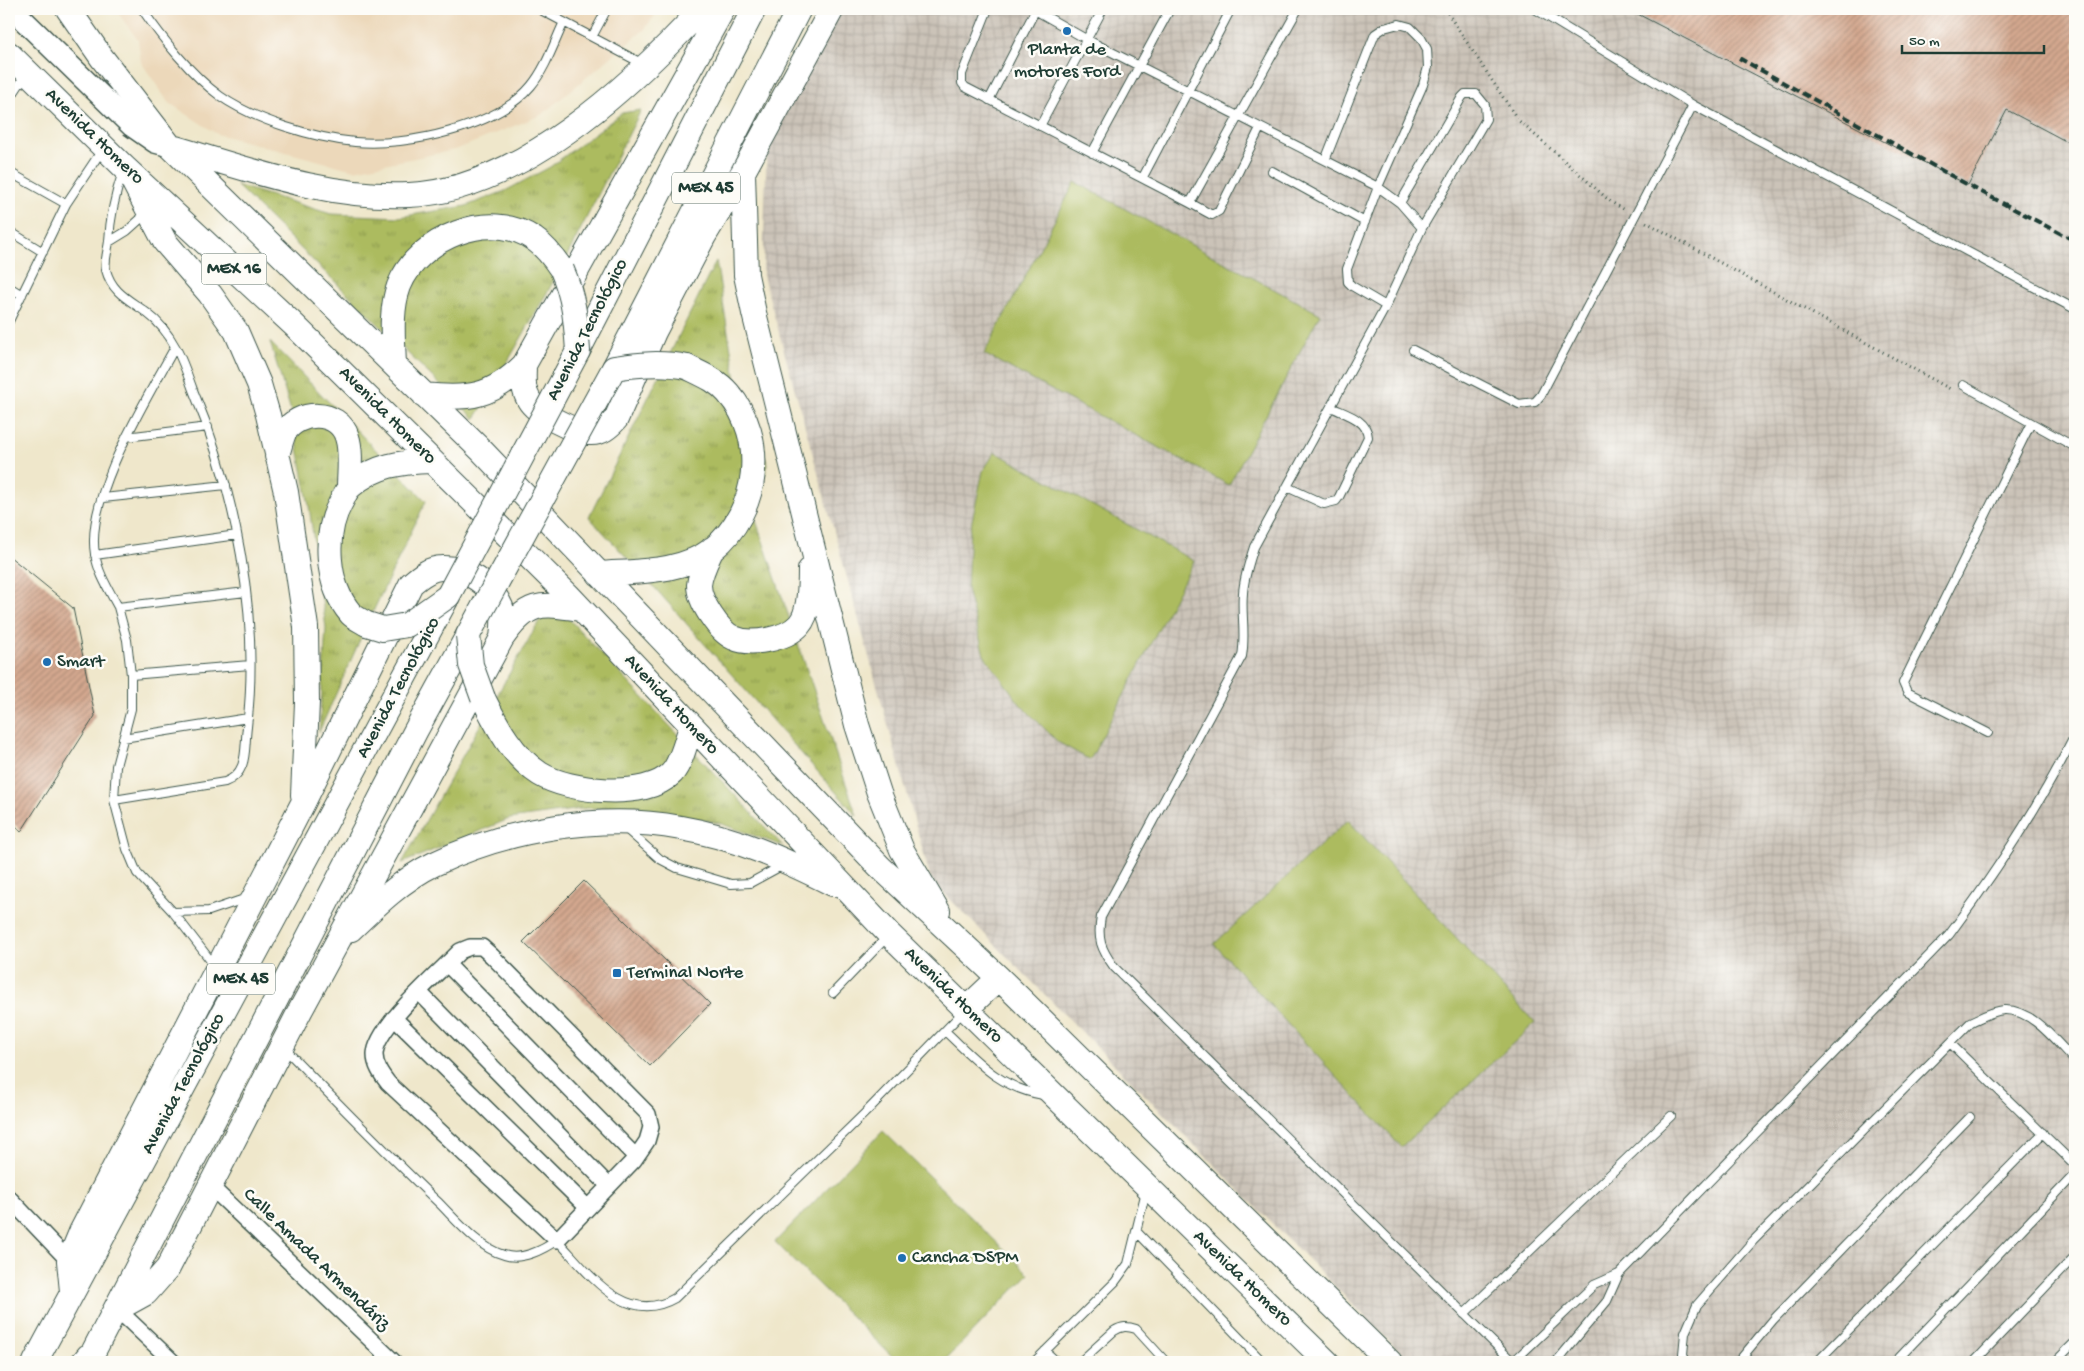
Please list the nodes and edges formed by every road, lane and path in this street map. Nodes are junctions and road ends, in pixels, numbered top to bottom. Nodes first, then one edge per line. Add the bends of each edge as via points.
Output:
1 (12, 9) edge
2 (68, 9) edge
3 (142, 9) edge
4 (539, 9) edge
5 (607, 9) edge
6 (702, 9) edge
7 (723, 9) edge
8 (754, 9) edge
9 (799, 9) edge
10 (832, 9) edge
11 (988, 9) edge
12 (1035, 9) edge
13 (1103, 9) edge
14 (1170, 9) edge
15 (1231, 9) edge
16 (1298, 9) edge
17 (1445, 9) edge
18 (1535, 9) edge
19 (564, 22) junction
20 (592, 37) junction
21 (1086, 38) junction
22 (9, 54) edge
23 (1139, 64) junction
24 (648, 67) junction
25 (27, 72) junction
26 (1187, 90) junction
27 (9, 100) edge
28 (989, 100) junction
29 (1693, 104) junction
30 (1238, 117) junction
31 (1040, 126) junction
32 (1260, 128) junction
33 (170, 146) junction
34 (104, 147) junction
35 (1092, 153) junction
36 (1326, 158) junction
37 (126, 169) junction
38 (1272, 171) dead end
39 (9, 172) edge
40 (743, 172) junction
41 (1143, 177) junction
42 (1378, 187) junction
43 (1190, 203) junction
44 (1400, 203) junction
45 (66, 204) junction
46 (147, 212) junction
47 (1635, 216) junction
48 (1365, 222) junction
49 (1422, 228) junction
50 (9, 231) edge
51 (109, 242) junction
52 (43, 252) junction
53 (9, 288) edge
54 (22, 295) junction
55 (1386, 306) junction
56 (2075, 309) edge
57 (9, 321) edge
58 (176, 347) junction
59 (1413, 350) dead end
60 (578, 351) junction
61 (394, 365) junction
62 (524, 365) junction
63 (614, 368) junction
64 (1962, 385) dead end
65 (424, 395) junction
66 (1960, 395) dead end
67 (1331, 407) junction
68 (2031, 423) junction
69 (208, 427) junction
70 (126, 437) junction
71 (2075, 447) edge
72 (277, 456) junction
73 (432, 461) junction
74 (226, 485) junction
75 (1287, 486) junction
76 (349, 488) junction
77 (103, 498) junction
78 (804, 513) junction
79 (237, 535) junction
80 (712, 549) junction
81 (95, 555) junction
82 (592, 566) junction
83 (246, 592) junction
84 (448, 596) junction
85 (575, 602) junction
86 (118, 606) junction
87 (468, 635) junction
88 (502, 638) junction
89 (250, 665) junction
90 (132, 676) junction
91 (248, 718) junction
92 (691, 727) junction
93 (1988, 733) dead end
94 (2075, 735) edge
95 (123, 738) junction
96 (114, 800) junction
97 (303, 803) junction
98 (618, 822) junction
99 (788, 862) junction
100 (848, 892) junction
101 (254, 896) junction
102 (173, 912) junction
103 (948, 929) junction
104 (889, 934) junction
105 (336, 944) junction
106 (447, 964) junction
107 (217, 969) junction
108 (1000, 978) junction
109 (420, 993) junction
110 (833, 993) dead end
111 (966, 1009) junction
112 (394, 1018) junction
113 (945, 1031) junction
114 (1950, 1043) junction
115 (282, 1045) junction
116 (2075, 1061) edge
117 (1058, 1097) junction
118 (1672, 1116) dead end
119 (1970, 1117) dead end
120 (2042, 1133) junction
121 (636, 1156) junction
122 (2075, 1165) edge
123 (2075, 1174) edge
124 (210, 1186) junction
125 (609, 1186) junction
126 (1147, 1187) junction
127 (9, 1198) edge
128 (588, 1208) junction
129 (1137, 1232) junction
130 (557, 1240) junction
131 (2075, 1256) edge
132 (69, 1261) junction
133 (1619, 1274) junction
134 (72, 1291) junction
135 (117, 1309) junction
136 (1464, 1314) junction
137 (2075, 1342) edge
138 (54, 1344) dead end
139 (1045, 1351) junction
140 (35, 1362) edge
141 (73, 1362) edge
142 (88, 1362) edge
143 (173, 1362) edge
144 (394, 1362) edge
145 (1034, 1362) edge
146 (1057, 1362) edge
147 (1080, 1362) edge
148 (1166, 1362) edge
149 (1263, 1362) edge
150 (1327, 1362) edge
151 (1390, 1362) edge
152 (1513, 1362) edge
153 (1556, 1362) edge
154 (1686, 1362) edge
155 (1738, 1362) edge
156 (1817, 1362) edge
157 (1896, 1362) edge
158 (1974, 1362) edge
159 (2055, 1362) edge

1 - 33 main road, Avenida Homero via 132,126 155,142
2 - 33 main road, Avenida Homero / MEX 16
3 - 19 lane via 188,66 219,96 276,123 355,142 388,142 425,136 492,115 512,104 541,72
4 - 19 lane
5 - 20 lane
6 - 24 main road
7 - 62 main road
8 - 60 main road, Avenida Tecnológico / MEX 45
9 - 63 main road, Avenida Tecnológico / MEX 45
10 - 40 main road
11 - 28 lane via 961,79 965,88
12 - 21 lane
12 - 28 lane
13 - 21 lane
14 - 23 lane
15 - 26 lane
16 - 30 lane
17 - 47 path via 1518,120 1611,202
18 - 29 lane
19 - 20 lane
20 - 24 lane
21 - 23 lane
21 - 31 lane
22 - 25 main road, Avenida Homero / MEX 16
23 - 26 lane
23 - 35 lane
24 - 33 main road via 557,138 477,180 442,191 410,196 329,190
25 - 27 lane
25 - 34 main road, Avenida Homero / MEX 16
26 - 30 lane
26 - 41 lane
28 - 31 lane
29 - 47 lane
29 - 56 lane
30 - 32 lane
30 - 43 lane
31 - 35 lane
32 - 36 lane
32 - 43 lane via 1219,211 1212,215
33 - 61 main road, Avenida Homero / MEX 16
34 - 37 main road, Avenida Homero / MEX 16
34 - 45 lane
35 - 41 lane
36 - 42 lane
36 - 42 lane via 1375,34 1399,24 1410,27 1427,48 1428,67 1424,85
37 - 46 main road
37 - 51 lane via 111,211
37 - 73 main road, Avenida Homero / MEX 16 via 294,325
38 - 48 lane
39 - 45 lane
40 - 62 main road via 704,236 609,428 589,433 568,427 542,413 529,401 524,388
40 - 78 main road via 746,275
41 - 43 lane
42 - 44 lane
42 - 48 lane
44 - 49 lane
44 - 49 lane via 1462,97 1476,94 1485,105 1486,118
45 - 52 lane
46 - 51 lane via 127,231
46 - 72 main road via 165,242 210,294 236,331 259,384
47 - 59 lane via 1535,402 1519,404
47 - 66 path
48 - 55 lane via 1347,277 1352,286
49 - 55 lane
50 - 52 lane
51 - 58 lane via 105,258 110,281 123,298 156,320
52 - 54 lane
53 - 54 lane
54 - 57 lane
55 - 67 lane
58 - 69 lane
58 - 70 lane
60 - 61 main road, bridge via 571,290 548,250 516,230 476,228 436,243 407,271 393,304
60 - 84 main road, Avenida Tecnológico / MEX 45, bridge
61 - 65 main road, Avenida Homero / MEX 16
62 - 65 main road via 509,380 471,397
63 - 80 main road, bridge via 645,363 687,366 710,377 728,392 740,411 752,443 753,478 746,507 734,528
63 - 87 main road, Avenida Tecnológico / MEX 45, bridge
64 - 68 lane
65 - 82 main road, Avenida Homero / MEX 16
67 - 75 lane
67 - 75 lane via 1362,423 1368,431 1339,497 1324,504
68 - 71 lane
68 - 93 lane via 1903,682 1907,692
69 - 70 lane
69 - 74 lane
70 - 77 lane via 112,467
72 - 76 main road via 284,433 294,423 306,416 322,415 342,427 347,437
72 - 97 main road via 298,560 306,627
73 - 76 main road via 393,463 373,470
73 - 85 main road, Avenida Homero / MEX 16
74 - 77 lane
74 - 79 lane
75 - 136 lane via 1254,547 1246,571 1242,656 1101,917 1098,933 1103,952 1114,967
76 - 84 main road, bridge via 333,516 330,544 332,574 341,599 352,615 383,629 407,625
77 - 81 lane via 94,531
78 - 80 main road via 810,560 810,598 799,625 778,637 750,642 732,638 707,611 699,585
78 - 103 main road via 857,725 879,793 902,850
79 - 81 lane
79 - 83 lane
80 - 82 main road via 698,558 673,566
81 - 86 lane via 102,578
82 - 103 main road, Avenida Homero via 817,803
83 - 86 lane
83 - 89 lane
84 - 134 main road, Avenida Tecnológico / MEX 45
85 - 88 main road via 546,604 529,610 516,619
85 - 92 main road, Avenida Homero
86 - 90 lane
87 - 92 main road, bridge via 471,665 500,731 520,757 541,774 596,789 629,790 658,782 672,773
87 - 135 main road, Avenida Tecnológico / MEX 45
88 - 97 main road via 502,608 494,594 479,580 461,570 441,568 423,574 411,584
88 - 105 main road
89 - 90 lane
89 - 91 lane
90 - 95 lane via 131,709
91 - 95 lane
91 - 96 lane via 242,767 238,775 225,782
92 - 100 main road, Avenida Homero
94 - 133 lane via 2010,846 1949,935
95 - 96 lane via 116,766
96 - 102 lane via 137,873
97 - 101 main road
98 - 99 main road via 681,828 738,842
98 - 99 lane via 660,859 677,868 731,884 750,882
98 - 105 main road via 542,829 481,845 433,865 397,888
99 - 100 main road
100 - 104 main road, Avenida Homero
101 - 102 lane via 209,911
101 - 107 main road
102 - 107 lane
103 - 108 main road, Avenida Homero
104 - 110 lane
104 - 111 main road, Avenida Homero
105 - 115 main road
106 - 109 street
106 - 121 street
106 - 121 street via 460,951 482,947 638,1102 648,1114 651,1127 647,1141
107 - 132 main road
108 - 111 main road
108 - 151 main road, Avenida Homero
109 - 112 street
109 - 125 street
111 - 113 lane
111 - 117 main road, Avenida Homero
112 - 128 street
112 - 130 street via 376,1046 378,1069 388,1083
113 - 117 lane via 996,1078 1018,1090
113 - 130 lane via 692,1282 664,1305 635,1307 620,1300
114 - 116 lane via 1971,1022 2005,1010 2023,1014 2042,1027
114 - 120 lane
114 - 154 lane via 1753,1241 1697,1305 1685,1333 1683,1354
115 - 124 main road
115 - 130 lane via 392,1159 471,1234 495,1252 506,1256 532,1254
117 - 126 main road, Avenida Homero
118 - 136 lane
119 - 155 lane via 1773,1320
120 - 122 lane
120 - 156 lane
121 - 125 street
123 - 157 lane
124 - 135 main road via 162,1275 146,1293
124 - 144 street, Calle Amada Armendáriz
125 - 128 street
126 - 129 lane
126 - 150 main road, Avenida Homero
127 - 132 street
128 - 130 street
129 - 139 lane via 1128,1264 1115,1282
129 - 149 lane
131 - 158 lane
132 - 134 main road
133 - 152 lane via 1594,1285
133 - 153 lane via 1607,1301
134 - 138 lane
134 - 140 main road, Avenida Tecnológico / MEX 45
135 - 141 lane
135 - 142 main road, Avenida Tecnológico / MEX 45
135 - 143 street
136 - 152 lane
137 - 159 lane
139 - 145 lane
139 - 146 lane
147 - 148 lane via 1114,1330 1129,1326 1136,1329

